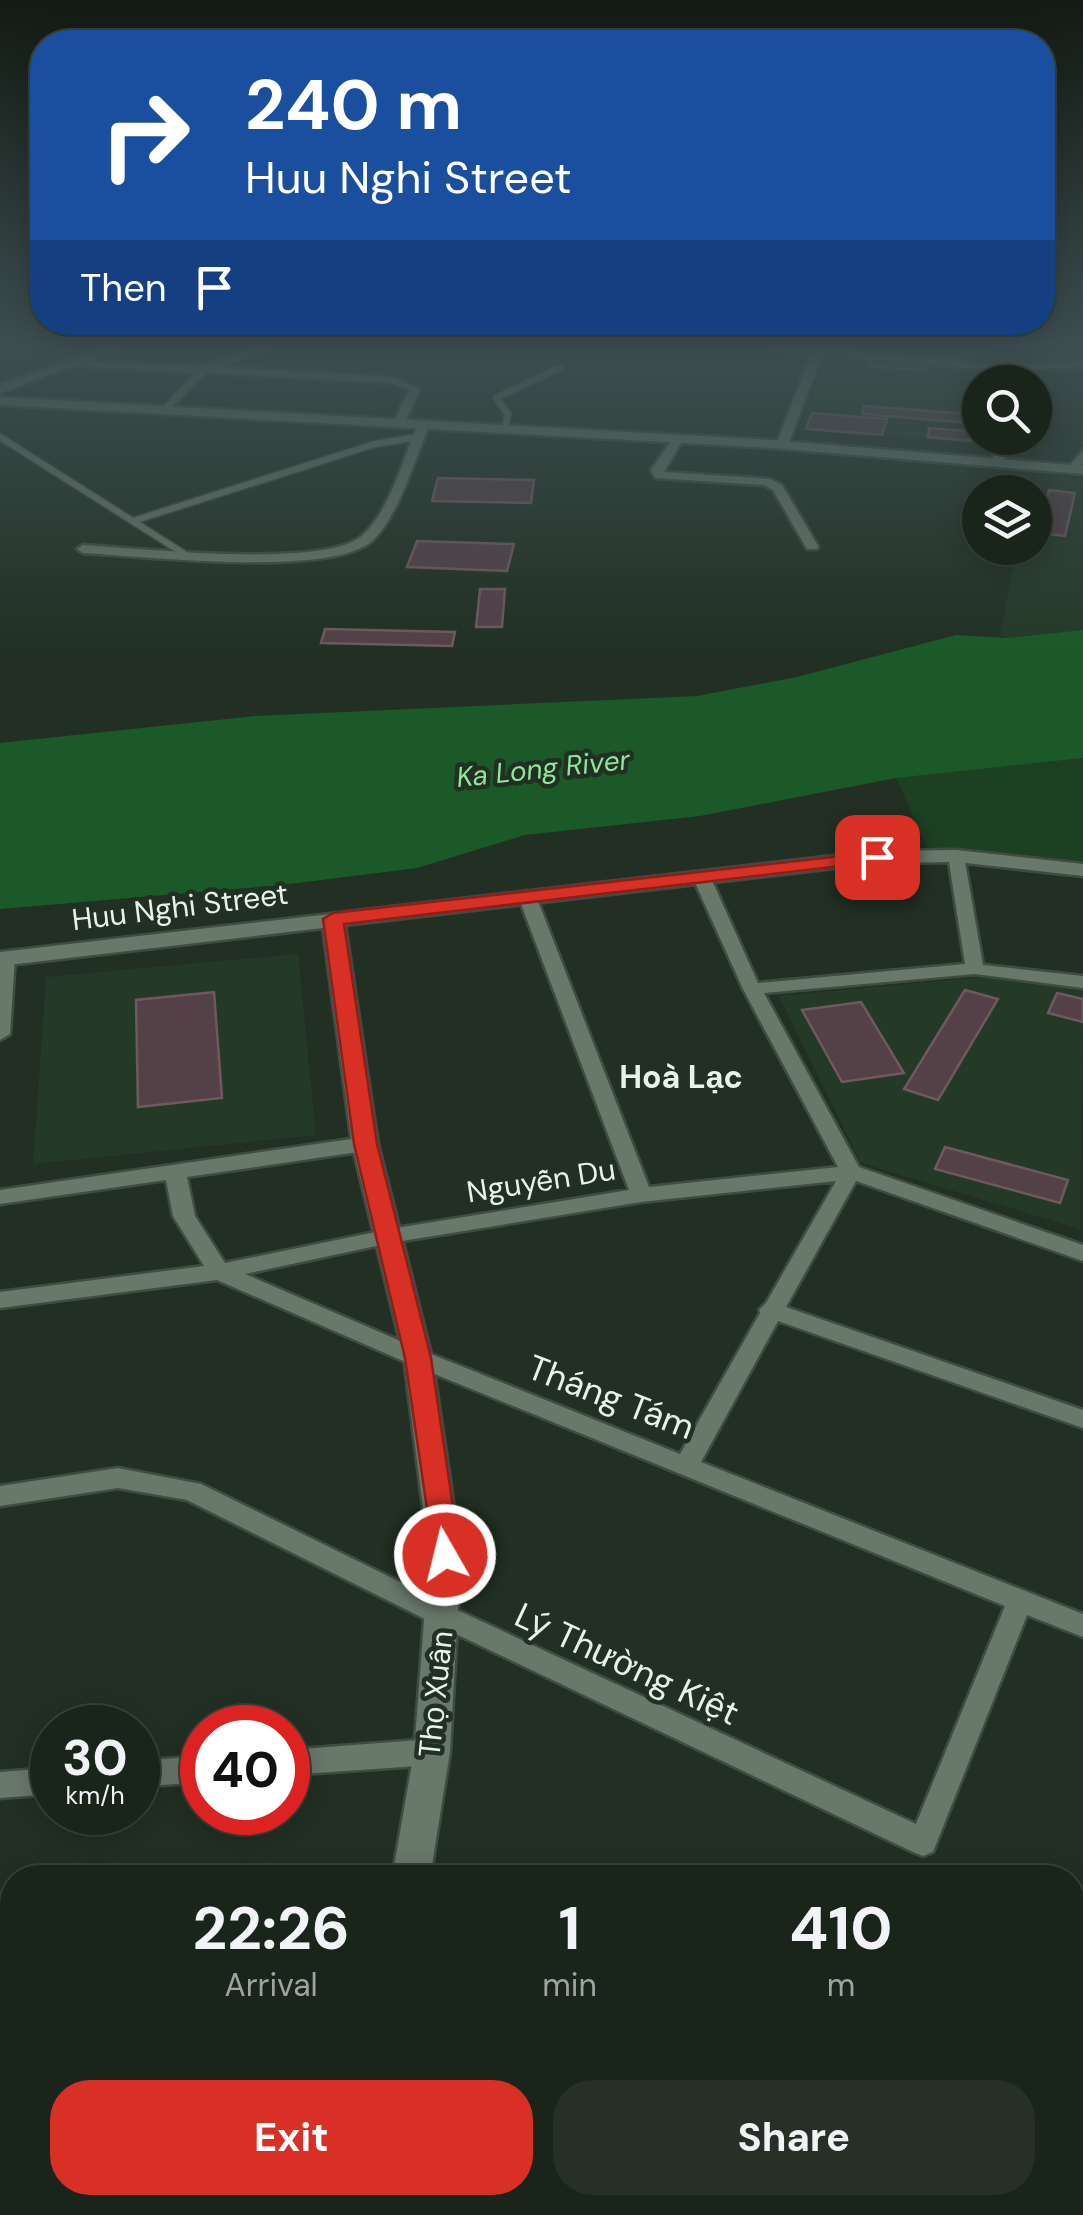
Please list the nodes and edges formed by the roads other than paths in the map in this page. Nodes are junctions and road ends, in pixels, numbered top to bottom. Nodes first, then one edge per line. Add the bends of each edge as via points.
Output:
1 (13, 446) edge
2 (368, 446) edge
3 (413, 446) edge
4 (673, 446) edge
5 (809, 446) edge
6 (1083, 454) edge
7 (999, 455) edge
8 (998, 463) junction
9 (1078, 470) edge
10 (136, 520) junction
11 (812, 546) dead end
12 (83, 549) dead end
13 (184, 553) junction
14 (956, 856) junction
15 (1083, 870) edge
16 (701, 876) junction
17 (527, 896) junction
18 (333, 919) junction
19 (3, 959) edge
20 (975, 970) junction
21 (1083, 982) edge
22 (752, 989) junction
23 (0, 1034) edge
24 (365, 1144) junction
25 (175, 1172) junction
26 (851, 1172) junction
27 (641, 1195) junction
28 (0, 1197) edge
29 (390, 1236) junction
30 (1083, 1254) edge
31 (219, 1272) junction
32 (0, 1300) edge
33 (770, 1310) junction
34 (418, 1358) junction
35 (1083, 1419) edge
36 (687, 1464) junction
37 (0, 1496) edge
38 (1019, 1603) junction
39 (444, 1616) junction
40 (1083, 1626) edge
41 (432, 1752) junction
42 (310, 1761) edge
43 (30, 1783) edge
44 (0, 1785) edge
45 (414, 1865) edge

1 - 10 lane via 82,494
2 - 10 lane
3 - 13 street via 366,540 300,558
4 - 11 street via 659,475 766,482 778,488
5 - 8 street
6 - 9 street
7 - 8 street
8 - 9 street
10 - 13 lane
12 - 13 street
14 - 15 street, Huu Nghi Street
14 - 16 street, Huu Nghi Street via 877,857
14 - 20 street
16 - 17 street, Huu Nghi Street
16 - 22 street
17 - 18 street, Huu Nghi Street
17 - 27 street
18 - 19 street, Huu Nghi Street
18 - 24 street, Thọ Xuân
19 - 23 street
20 - 21 street
20 - 22 street
22 - 26 street
24 - 25 street
24 - 29 street, Thọ Xuân
25 - 28 street
25 - 31 street via 184,1216
26 - 27 street, Nguyễn Du
26 - 30 street, Nguyễn Du
26 - 33 street
27 - 29 street, Nguyễn Du
29 - 31 street, Nguyễn Du
29 - 34 street, Thọ Xuân
31 - 32 street, Nguyễn Du
31 - 34 street, Tháng Tám
33 - 35 street
33 - 36 street
34 - 36 street, Tháng Tám
34 - 39 street, Thọ Xuân via 445,1555
36 - 38 street, Tháng Tám
37 - 39 street, Lý Thường Kiệt via 118,1478 177,1487
38 - 39 street, Lý Thường Kiệt via 923,1842
38 - 40 street, Tháng Tám
39 - 41 street, Thọ Xuân
41 - 42 street
41 - 45 street, Thọ Xuân
43 - 44 street

